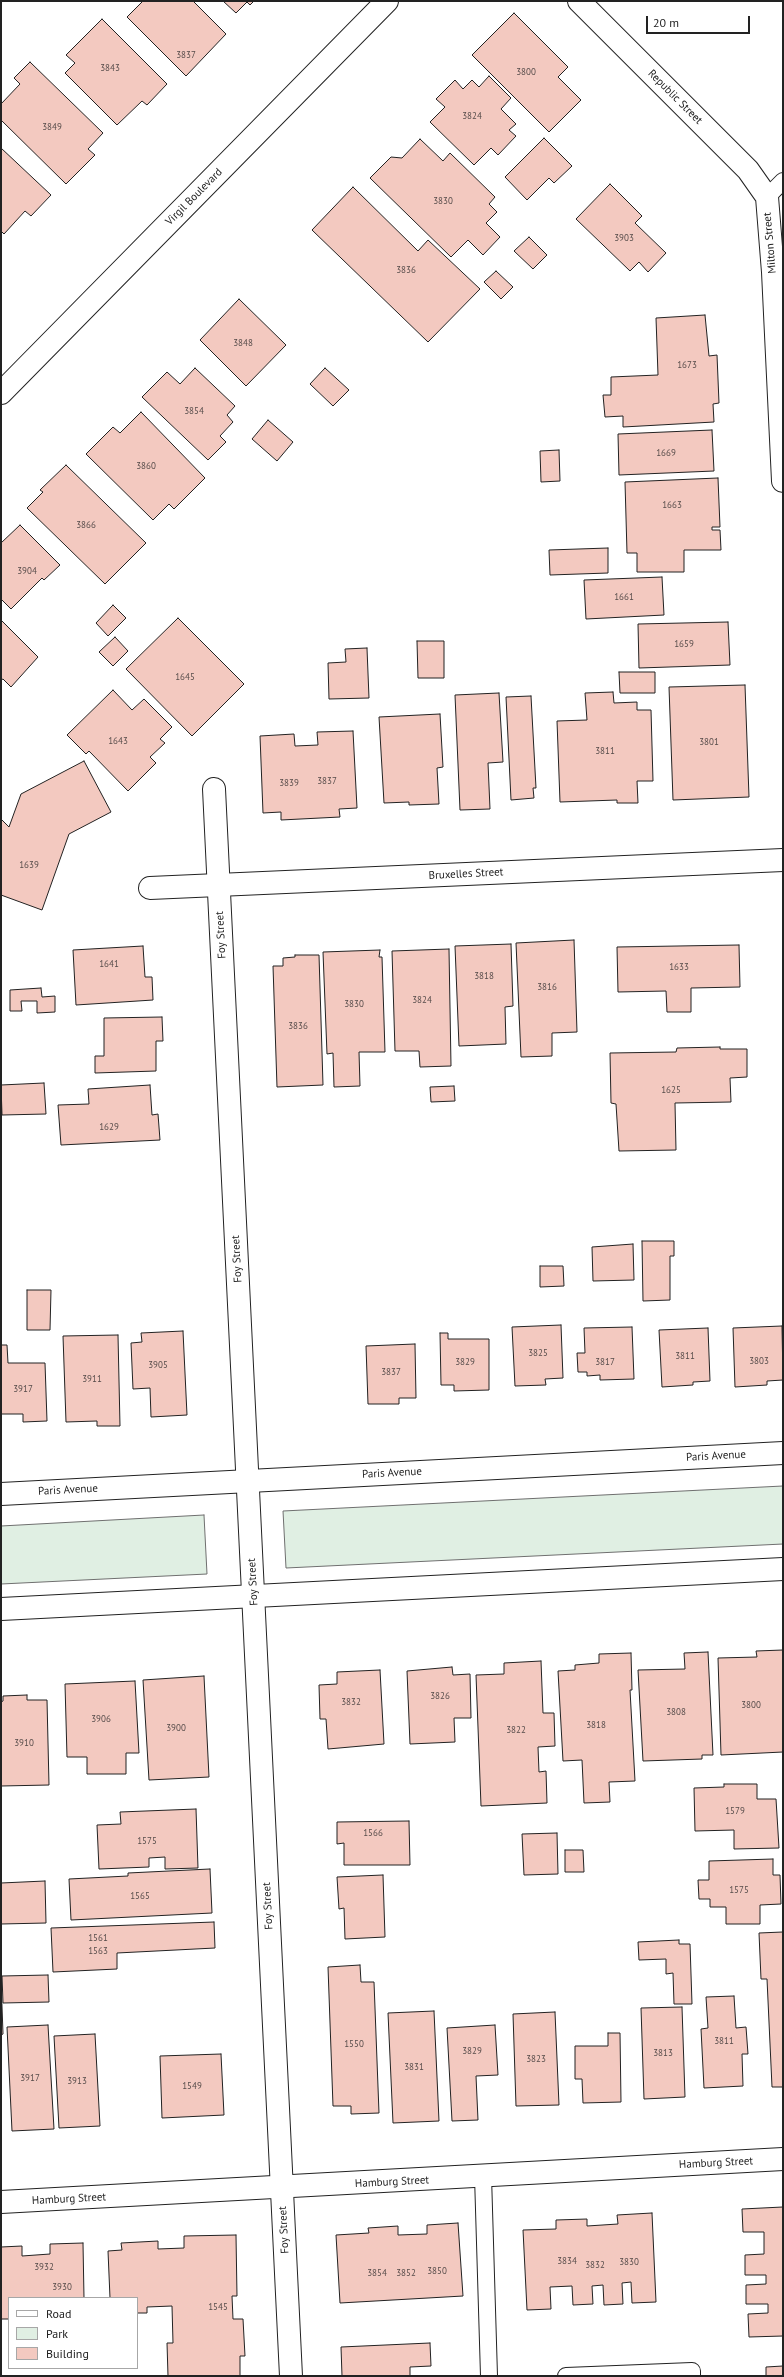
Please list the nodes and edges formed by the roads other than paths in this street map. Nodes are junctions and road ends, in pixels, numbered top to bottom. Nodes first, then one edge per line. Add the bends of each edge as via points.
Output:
1 (387, 1) edge
2 (579, 1) edge
3 (783, 181) edge
4 (767, 197) junction
5 (778, 272) edge
6 (1, 394) edge
7 (783, 481) edge
8 (214, 789) dead end
9 (783, 860) edge
10 (219, 885) junction
11 (150, 888) dead end
12 (783, 1453) edge
13 (248, 1481) junction
14 (1, 1494) edge
15 (783, 1569) edge
16 (254, 1596) junction
17 (1, 1609) edge
18 (783, 2159) edge
19 (483, 2176) junction
20 (282, 2188) junction
21 (1, 2202) edge
22 (291, 2376) edge
23 (489, 2376) edge
24 (566, 2376) edge
25 (692, 2376) edge

1 - 6 street, Virgil Boulevard
2 - 4 street, Republic Street via 748,170
3 - 4 lane
4 - 5 street, Milton Street
5 - 7 street, Milton Street
8 - 10 street, Foy Street
9 - 10 street, Bruxelles Street
10 - 11 street, Bruxelles Street
10 - 13 street, Foy Street
12 - 13 street, Paris Avenue
13 - 14 street, Paris Avenue
13 - 16 street, Foy Street
15 - 16 street
16 - 17 street
16 - 20 street, Foy Street
18 - 19 street, Hamburg Street
19 - 20 street, Hamburg Street
19 - 23 lane
20 - 21 street, Hamburg Street
20 - 22 street, Foy Street
24 - 25 lane via 692,2371

